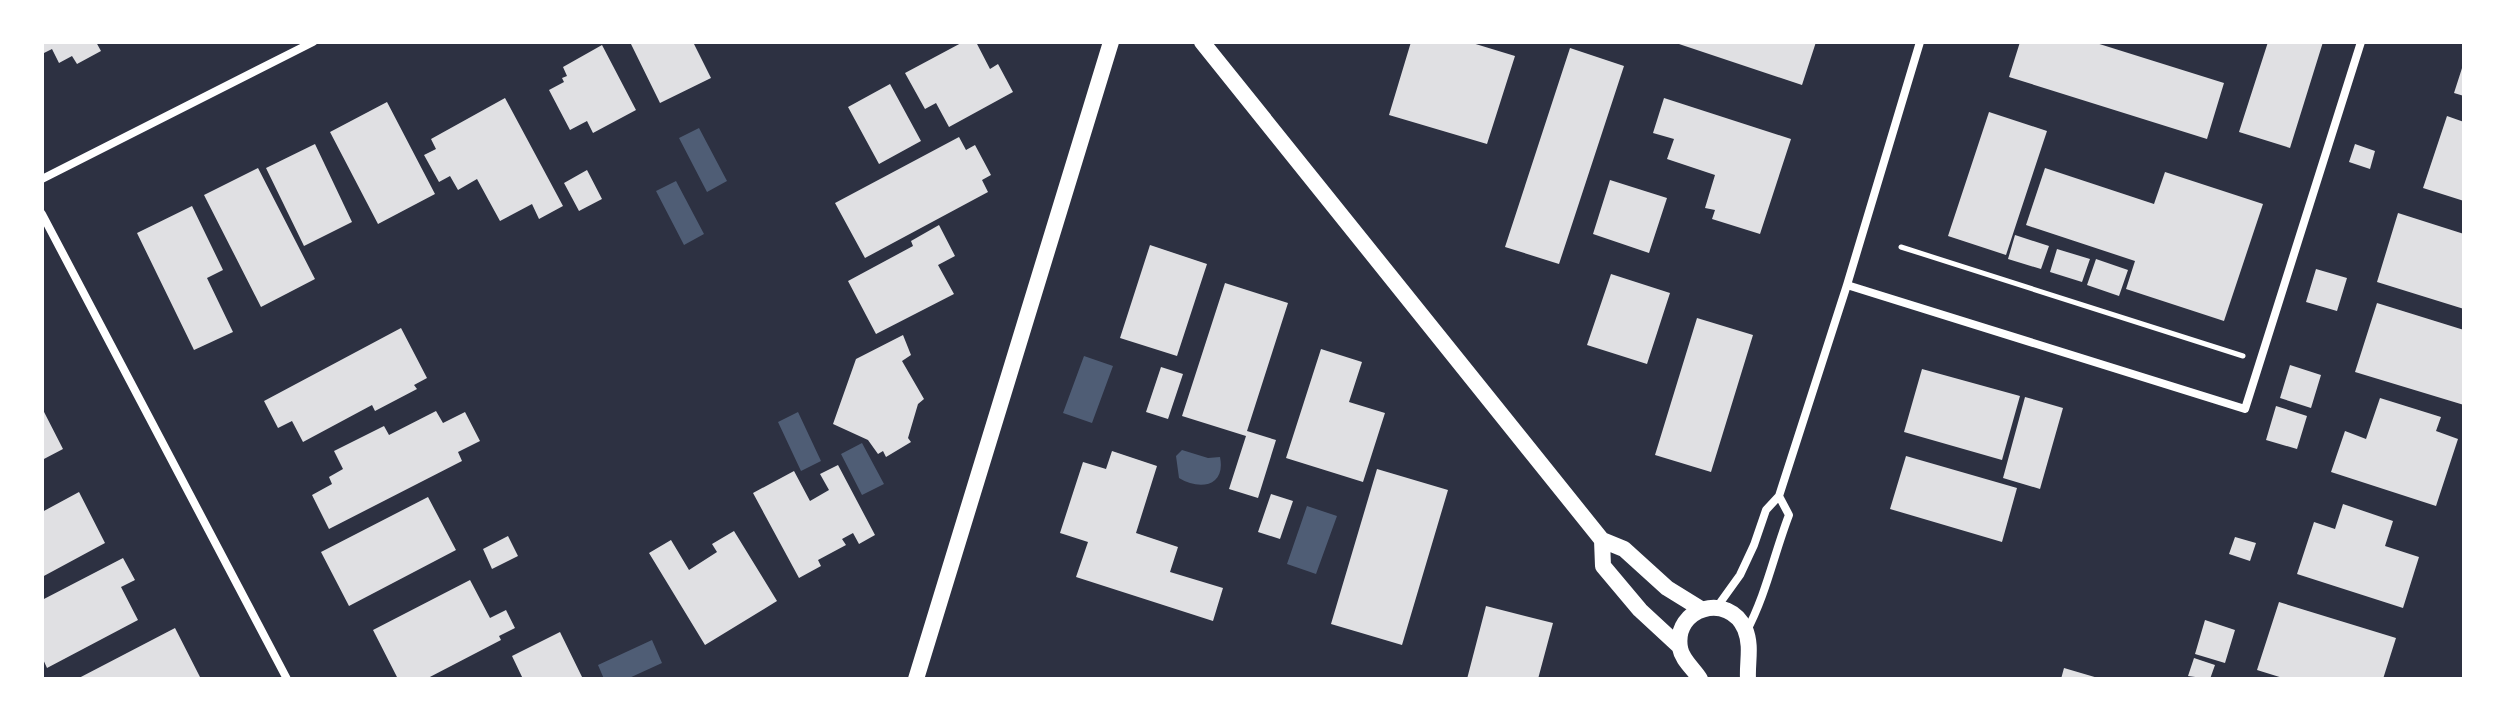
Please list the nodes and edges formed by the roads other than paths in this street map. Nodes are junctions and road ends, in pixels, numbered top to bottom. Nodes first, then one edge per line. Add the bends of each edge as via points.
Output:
1 (313, 42) edge
2 (1111, 42) edge
3 (1202, 42) edge
4 (1920, 42) edge
5 (2361, 42) edge
6 (42, 179) edge
7 (42, 214) edge
8 (1847, 285) junction
9 (1779, 496) junction
10 (1602, 540) junction
11 (1709, 608) junction
12 (1746, 632) junction
13 (1680, 647) junction
14 (287, 679) edge
15 (916, 679) edge
16 (1700, 679) edge
17 (1748, 679) edge

1 - 6 street
2 - 15 main road
3 - 10 main road
4 - 8 street
5 - 8 street via 2245,409
7 - 14 street
8 - 9 street
9 - 11 street via 1766,510 1740,575
9 - 12 street via 1789,515 1763,601
10 - 11 main road via 1624,549 1667,588
10 - 13 main road via 1603,566
11 - 12 main road via 1736,615
11 - 13 main road via 1683,625
12 - 17 main road
13 - 16 main road

